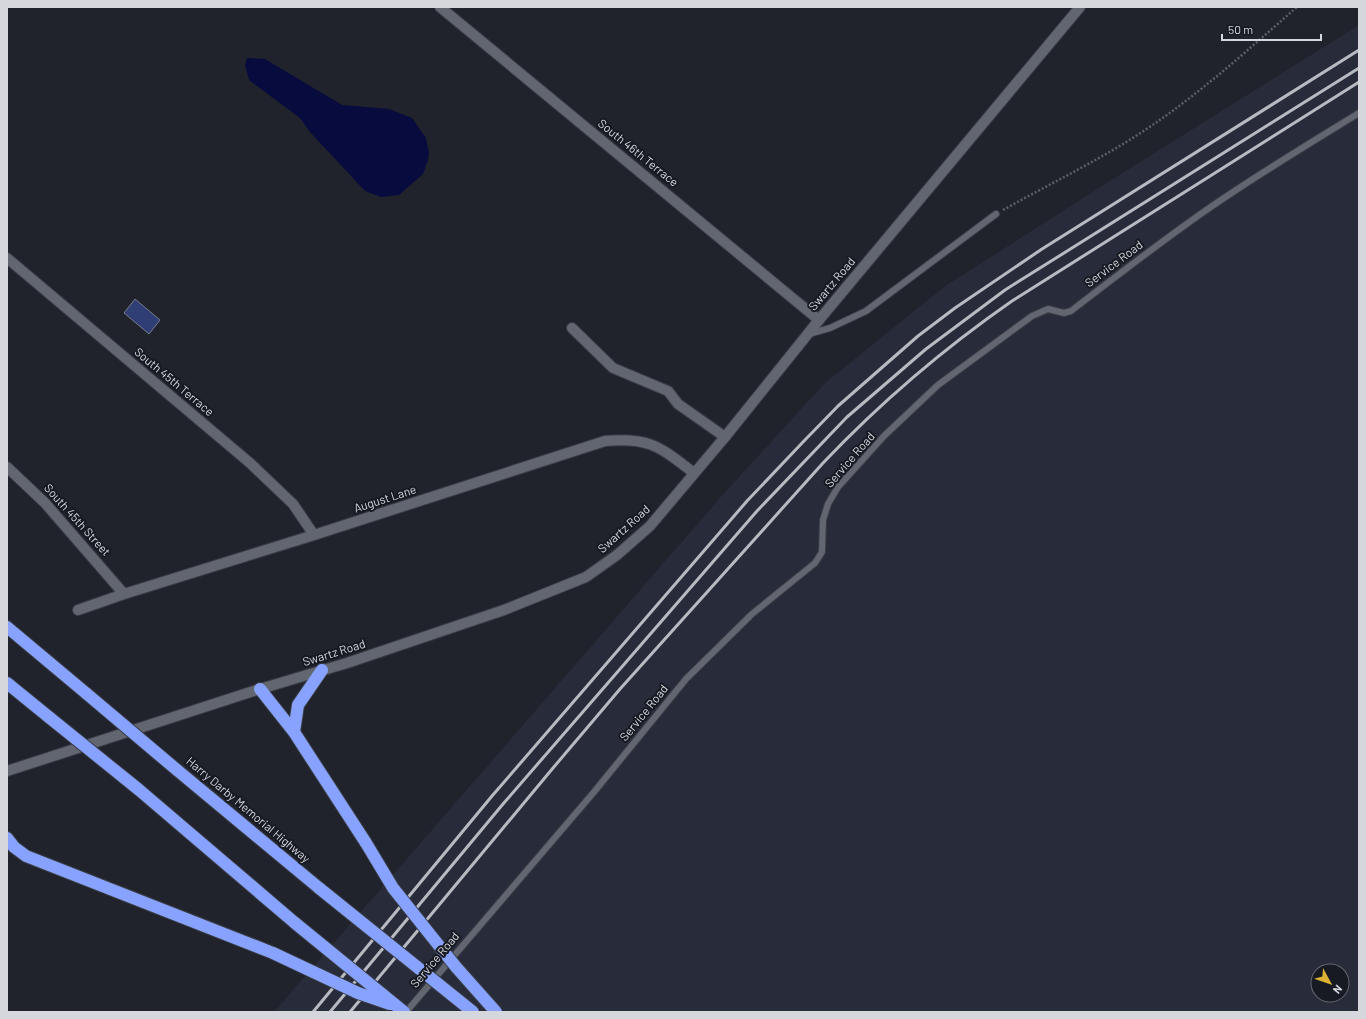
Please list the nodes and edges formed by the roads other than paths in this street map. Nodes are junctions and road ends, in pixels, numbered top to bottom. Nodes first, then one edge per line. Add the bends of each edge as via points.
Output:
1 (440, 7) edge
2 (1080, 7) edge
3 (1359, 113) edge
4 (996, 214) road end
5 (7, 258) edge
6 (819, 320) junction
7 (572, 328) dead end
8 (807, 334) junction
9 (725, 437) junction
10 (7, 467) edge
11 (694, 473) junction
12 (314, 535) junction
13 (124, 594) junction
14 (78, 610) dead end
15 (7, 627) edge
16 (322, 670) junction
17 (7, 683) edge
18 (260, 689) junction
19 (294, 732) junction
20 (7, 771) edge
21 (7, 838) edge
22 (7, 849) edge
23 (26, 856) junction
24 (403, 1010) edge
25 (473, 1012) edge
26 (496, 1012) edge

1 - 6 street, South 46th Terrace
2 - 6 street, Swartz Road
3 - 24 lane, Service Road via 1204,211 1138,258 1071,311 1064,314 1048,309 1032,316 938,385 884,436 838,487 828,504 823,520 822,552 815,563 752,614 686,679 594,792
4 - 8 lane via 866,311 830,328
5 - 12 street, South 45th Terrace via 260,472 293,504
6 - 8 street, Swartz Road
7 - 9 street via 613,368 668,391 678,404
8 - 9 street, Swartz Road
9 - 11 street, Swartz Road
10 - 13 street, South 45th Street via 45,503
11 - 12 street, August Lane via 653,445 630,439 605,442
11 - 16 street, Swartz Road via 650,526 617,555 586,577 504,610
12 - 13 street, August Lane
13 - 14 street, August Lane
15 - 25 highway, Harry Darby Memorial Highway, bridge via 319,888
16 - 18 street, Swartz Road
16 - 19 highway via 298,705
17 - 24 highway, bridge
18 - 19 highway
18 - 20 street, Swartz Road
19 - 26 highway, bridge via 393,888 456,967
21 - 23 highway
22 - 23 highway
23 - 24 highway, bridge via 273,953 358,993

